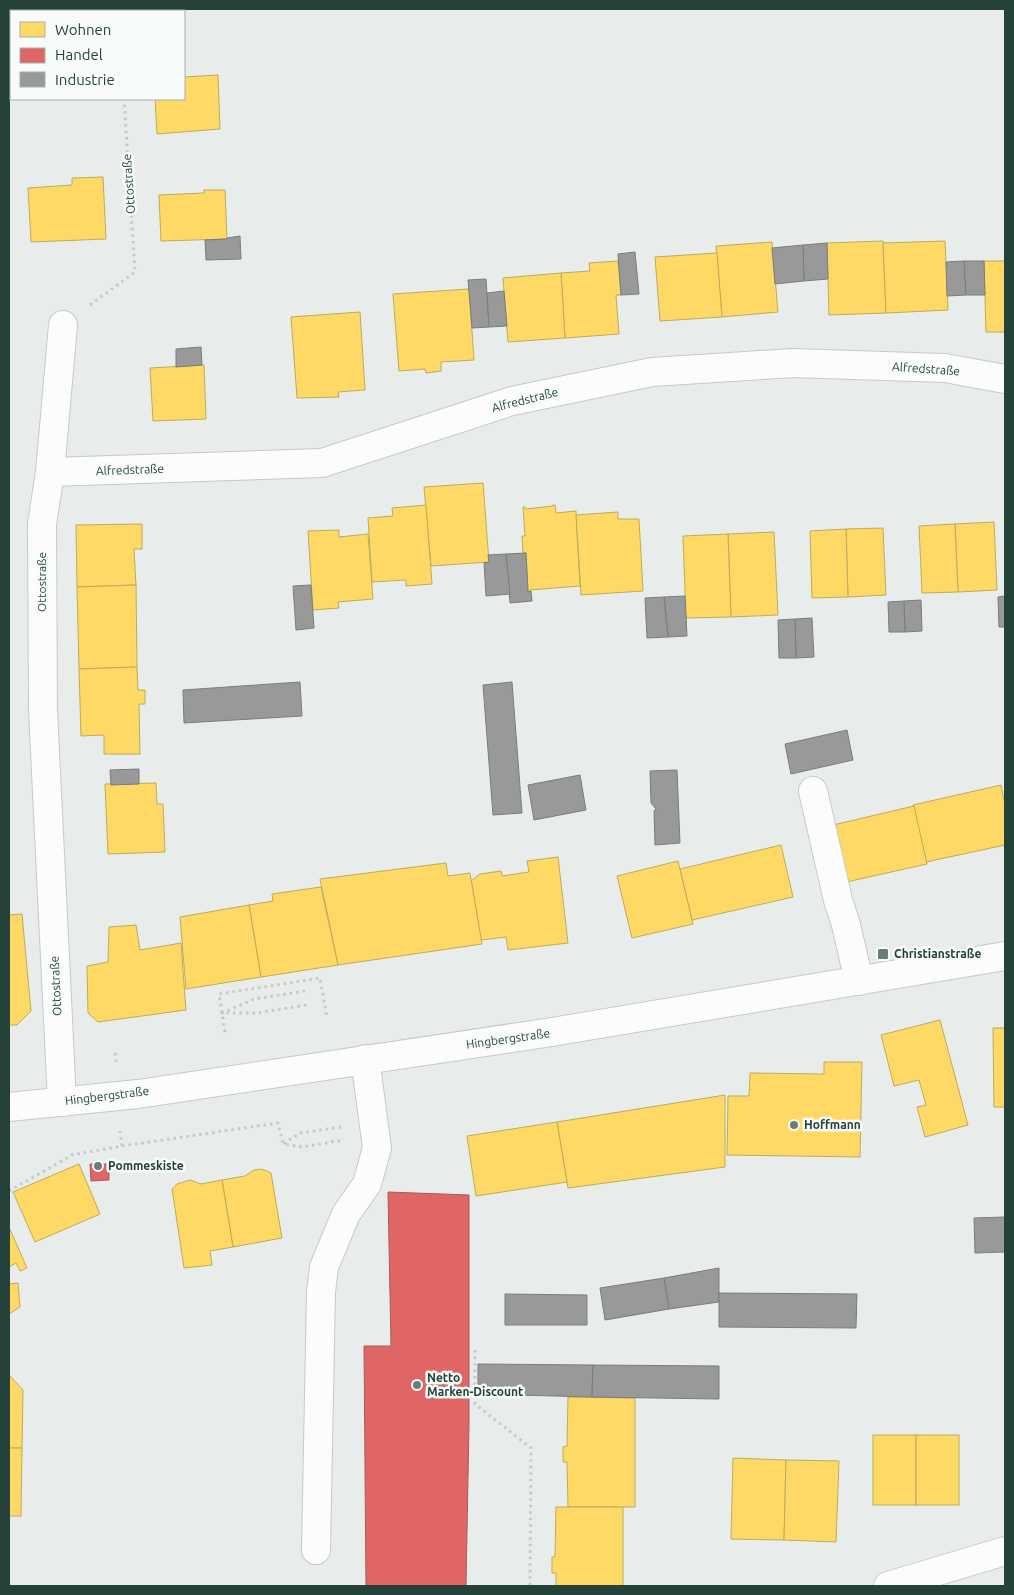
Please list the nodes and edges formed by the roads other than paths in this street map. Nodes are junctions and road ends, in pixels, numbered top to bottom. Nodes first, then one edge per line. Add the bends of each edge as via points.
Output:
1 (63, 325) road end
2 (1005, 379) edge
3 (50, 472) junction
4 (813, 791) dead end
5 (1005, 956) edge
6 (859, 980) junction
7 (365, 1059) junction
8 (62, 1102) junction
9 (9, 1107) edge
10 (316, 1550) dead end
11 (1005, 1551) edge
12 (888, 1586) edge

1 - 3 street, Ottostraße
2 - 3 street, Alfredstraße via 946,368 793,363 652,372 512,401 322,463
3 - 8 street, Ottostraße via 42,524 43,710
4 - 6 street
5 - 6 street, Hingbergstraße
6 - 7 street, Hingbergstraße via 552,1032
7 - 8 street, Hingbergstraße via 138,1094
7 - 10 street via 377,1148 367,1184 346,1214 324,1267
8 - 9 street, Hingbergstraße
11 - 12 street

